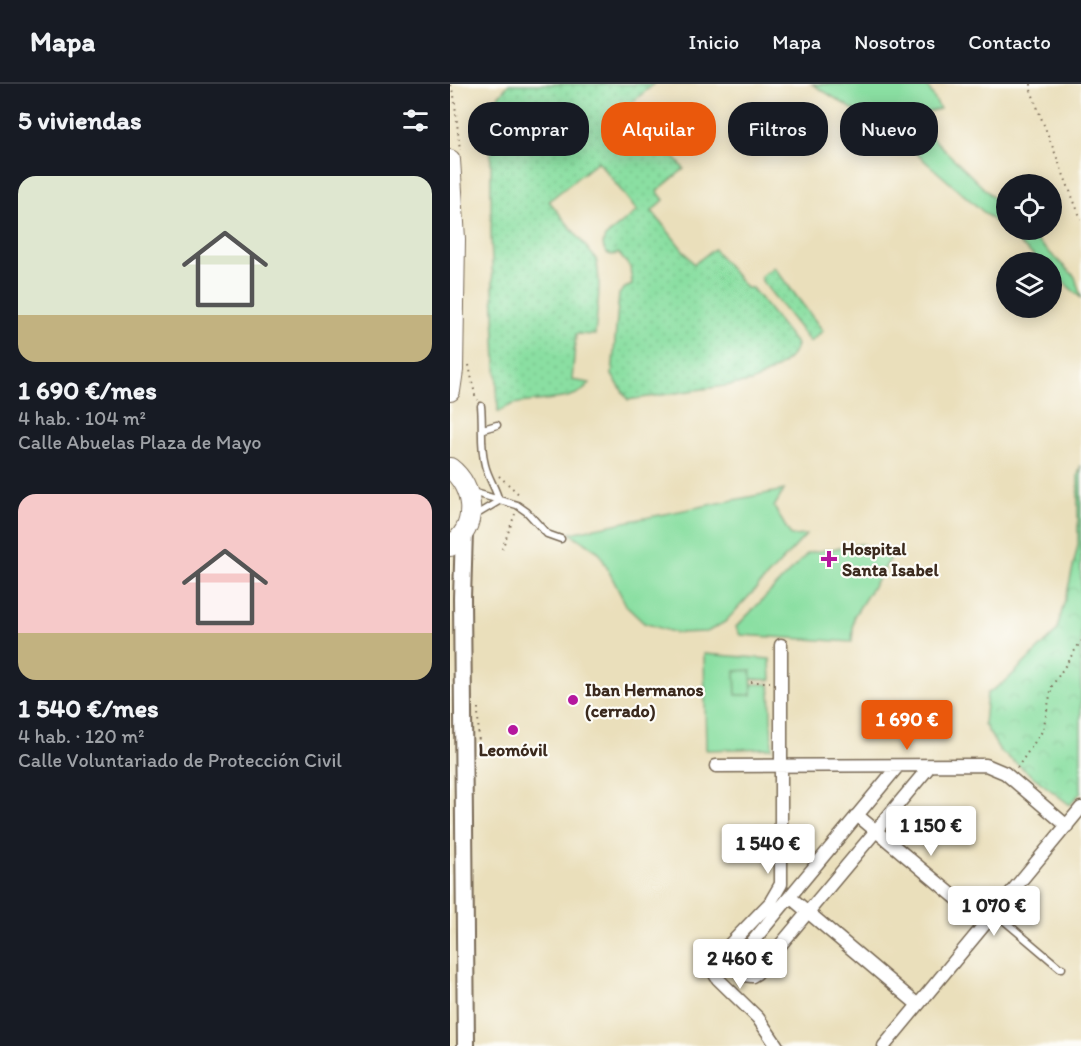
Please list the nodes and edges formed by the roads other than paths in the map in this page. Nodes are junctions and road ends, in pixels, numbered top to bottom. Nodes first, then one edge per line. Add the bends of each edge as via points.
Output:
1 (450, 160) edge
2 (450, 391) edge
3 (481, 406) dead end
4 (497, 425) dead end
5 (483, 429) junction
6 (451, 465) edge
7 (468, 491) junction
8 (499, 501) junction
9 (467, 526) junction
10 (561, 539) dead end
11 (450, 546) edge
12 (450, 569) edge
13 (462, 598) junction
14 (781, 645) dead end
15 (930, 765) junction
16 (716, 766) dead end
17 (782, 766) junction
18 (898, 766) junction
19 (1081, 808) edge
20 (857, 815) junction
21 (1067, 826) junction
22 (876, 831) junction
23 (790, 897) junction
24 (808, 912) junction
25 (994, 913) junction
26 (986, 923) junction
27 (1062, 968) dead end
28 (918, 1005) junction
29 (466, 1046) edge
30 (777, 1046) edge
31 (884, 1046) edge

1 - 2 highway via 455,238
3 - 5 lane
4 - 5 lane
5 - 8 lane via 484,463
6 - 7 highway
7 - 8 lane
7 - 9 highway via 471,510
8 - 9 lane via 479,512
8 - 10 lane via 517,505 547,534
9 - 11 highway
9 - 13 main road
12 - 13 main road
13 - 29 main road
14 - 17 street
15 - 18 street
15 - 21 street via 995,768
15 - 22 street
16 - 17 street
17 - 18 street
17 - 30 street via 781,884 770,903 713,966 718,979 758,1018
18 - 20 street
19 - 21 street
20 - 22 street
20 - 23 street
21 - 25 street
22 - 24 street
22 - 26 street
23 - 24 street
23 - 24 street via 739,958 739,972 747,977 757,973
24 - 28 street
25 - 26 street
25 - 27 lane
26 - 28 street
28 - 31 street

